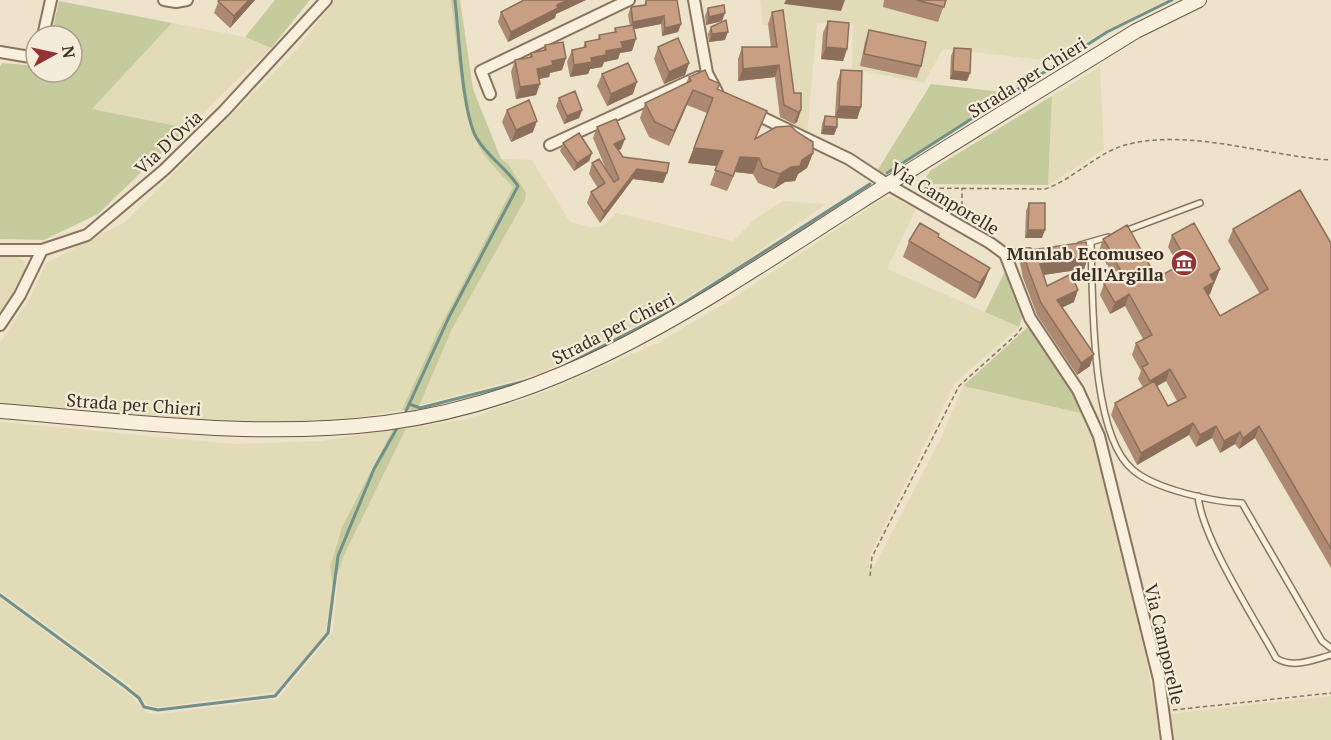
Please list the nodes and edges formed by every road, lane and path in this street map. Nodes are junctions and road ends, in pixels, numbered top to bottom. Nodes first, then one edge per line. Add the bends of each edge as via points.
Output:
1 (51, 0) edge
2 (164, 0) edge
3 (186, 0) edge
4 (326, 0) edge
5 (629, 0) edge
6 (694, 0) edge
7 (1198, 0) edge
8 (46, 24) edge
9 (0, 52) edge
10 (24, 56) edge
11 (707, 73) junction
12 (490, 93) dead end
13 (726, 98) edge
14 (744, 109) edge
15 (550, 145) dead end
16 (1331, 160) edge
17 (887, 184) junction
18 (962, 187) junction
19 (917, 188) dead end
20 (1200, 203) dead end
21 (959, 225) junction
22 (1091, 243) junction
23 (1070, 246) edge
24 (0, 250) edge
25 (42, 250) junction
26 (1037, 250) edge
27 (1005, 254) junction
28 (1026, 322) dead end
29 (0, 325) edge
30 (0, 411) edge
31 (1197, 496) junction
32 (870, 576) dead end
33 (1331, 648) edge
34 (1331, 655) edge
35 (1331, 693) edge
36 (1164, 713) junction
37 (1167, 740) edge

1 - 8 street
2 - 3 street
4 - 25 street, Via D'Ovia via 224,111 155,178 87,235
5 - 12 street via 481,71
6 - 11 street
7 - 17 main road, Strada per Chieri via 1136,31
9 - 10 street
11 - 13 street via 717,92
11 - 15 street
14 - 17 street, Via Camporelle via 849,159
16 - 18 path via 1161,140 1106,152 1045,189
17 - 21 street, Via Camporelle
17 - 30 main road, Strada per Chieri via 641,338 544,383 448,411 329,429 249,430
18 - 19 path
18 - 21 path
20 - 22 lane
21 - 27 street, Via Camporelle
22 - 23 lane
22 - 31 lane via 1098,389 1105,420 1131,470
24 - 25 street, Via D'Ovia
25 - 29 street
26 - 27 lane
27 - 36 street, Via Camporelle via 1030,318 1078,390 1100,436
28 - 32 path via 958,386 872,557
31 - 33 lane via 1215,502 1242,503 1322,641
31 - 34 lane via 1199,512 1211,538 1276,658 1292,664
35 - 36 path
36 - 37 street, Via Camporelle

